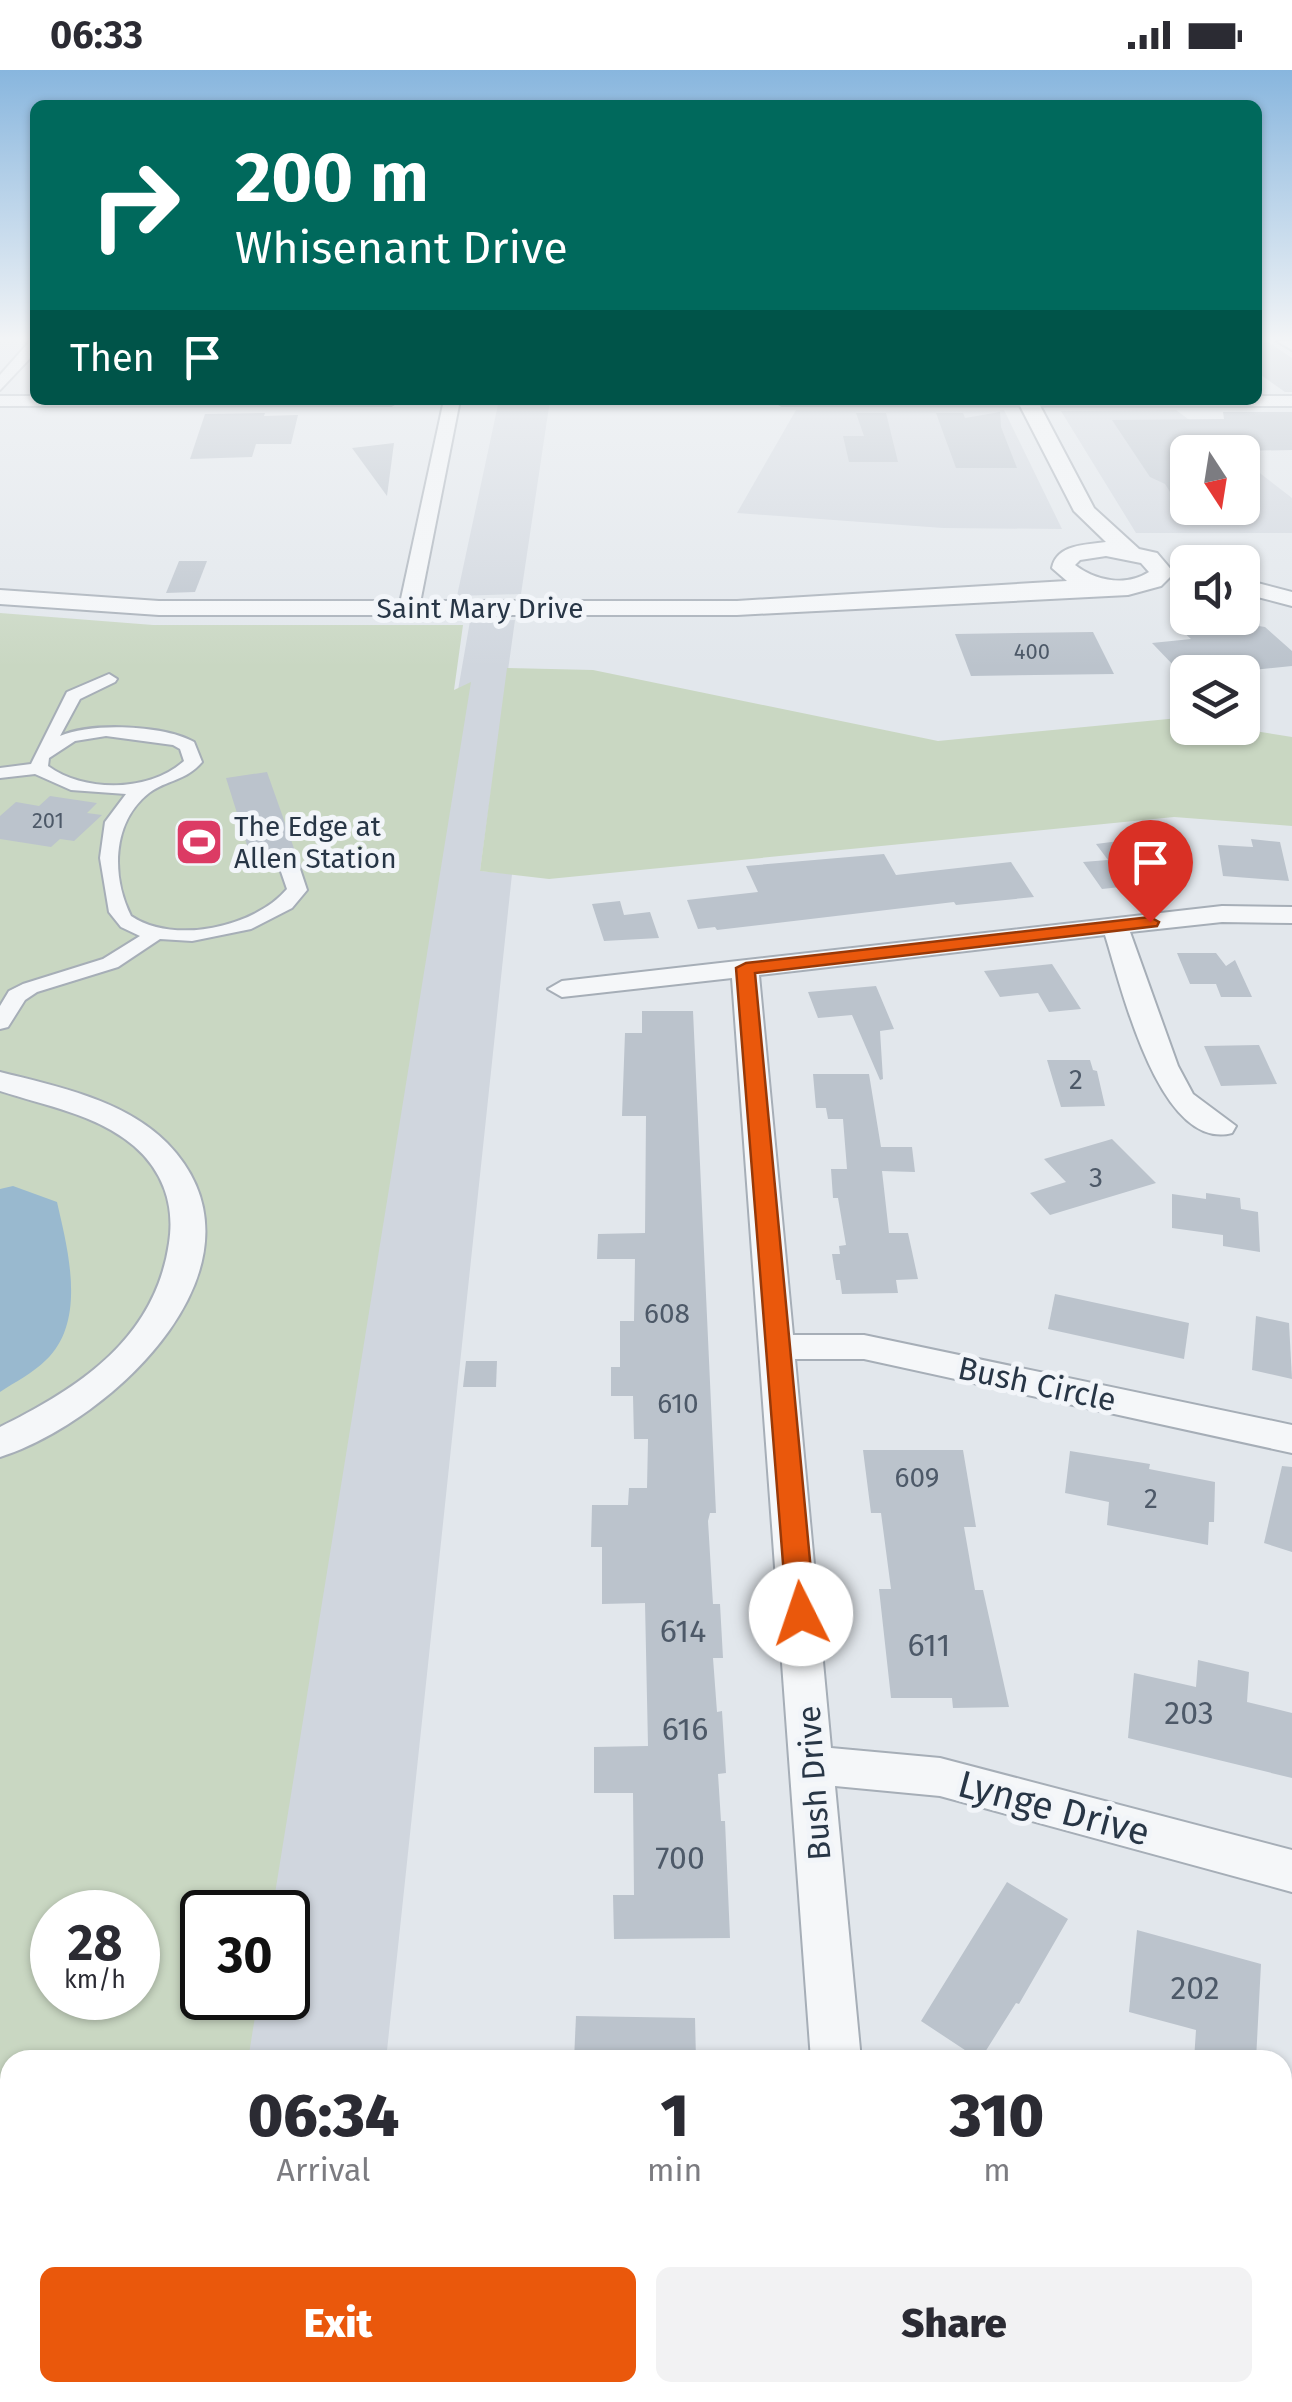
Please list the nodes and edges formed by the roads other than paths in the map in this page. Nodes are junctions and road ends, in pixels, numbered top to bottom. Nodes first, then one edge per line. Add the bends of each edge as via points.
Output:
1 (442, 450) edge
2 (1053, 450) edge
3 (1085, 512) junction
4 (1130, 552) junction
5 (1074, 559) junction
6 (1156, 562) junction
7 (1170, 567) edge
8 (1142, 584) junction
9 (1170, 585) edge
10 (1108, 586) junction
11 (1260, 592) edge
12 (959, 594) junction
13 (0, 596) edge
14 (1286, 598) edge
15 (409, 608) junction
16 (64, 678) dead end
17 (109, 678) dead end
18 (73, 696) junction
19 (40, 762) junction
20 (0, 773) edge
21 (144, 788) junction
22 (287, 860) dead end
23 (1292, 915) edge
24 (1115, 926) junction
25 (155, 933) junction
26 (746, 968) junction
27 (562, 989) dead end
28 (0, 1022) edge
29 (0, 1082) edge
30 (1220, 1126) dead end
31 (780, 1347) junction
32 (1292, 1439) edge
33 (0, 1443) edge
34 (813, 1767) junction
35 (1292, 1871) edge
36 (835, 2050) edge

1 - 15 street
2 - 3 street
3 - 4 street
3 - 5 street via 1087,541
4 - 5 street, Saint Mary Drive
4 - 6 street
5 - 10 street via 1079,579
5 - 12 street, Saint Mary Drive via 1038,579
6 - 7 street
6 - 8 street via 1159,578
8 - 9 street, Saint Mary Drive
8 - 10 street, Saint Mary Drive
10 - 12 street, Saint Mary Drive
11 - 14 street
12 - 15 street, Saint Mary Drive via 797,607
13 - 15 street, Saint Mary Drive via 159,608
16 - 18 street
17 - 18 street
18 - 19 street
19 - 20 street
19 - 21 street via 45,774 70,783
19 - 21 street via 70,736 106,731 188,746 187,770
21 - 25 street via 113,822 106,846 117,910 124,921
22 - 25 street via 297,890 268,916 184,935
23 - 24 street via 1222,914
24 - 26 street
24 - 30 street via 1163,1066 1181,1100
25 - 28 street via 119,962 30,988
26 - 27 street
26 - 31 street, Bush Drive
29 - 33 street via 98,1111 144,1138 182,1186 188,1220 186,1258 152,1334 86,1396
31 - 32 street, Bush Circle via 864,1346
31 - 34 street, Bush Drive
34 - 35 street, Lynge Drive via 940,1777
34 - 36 street, Bush Drive

